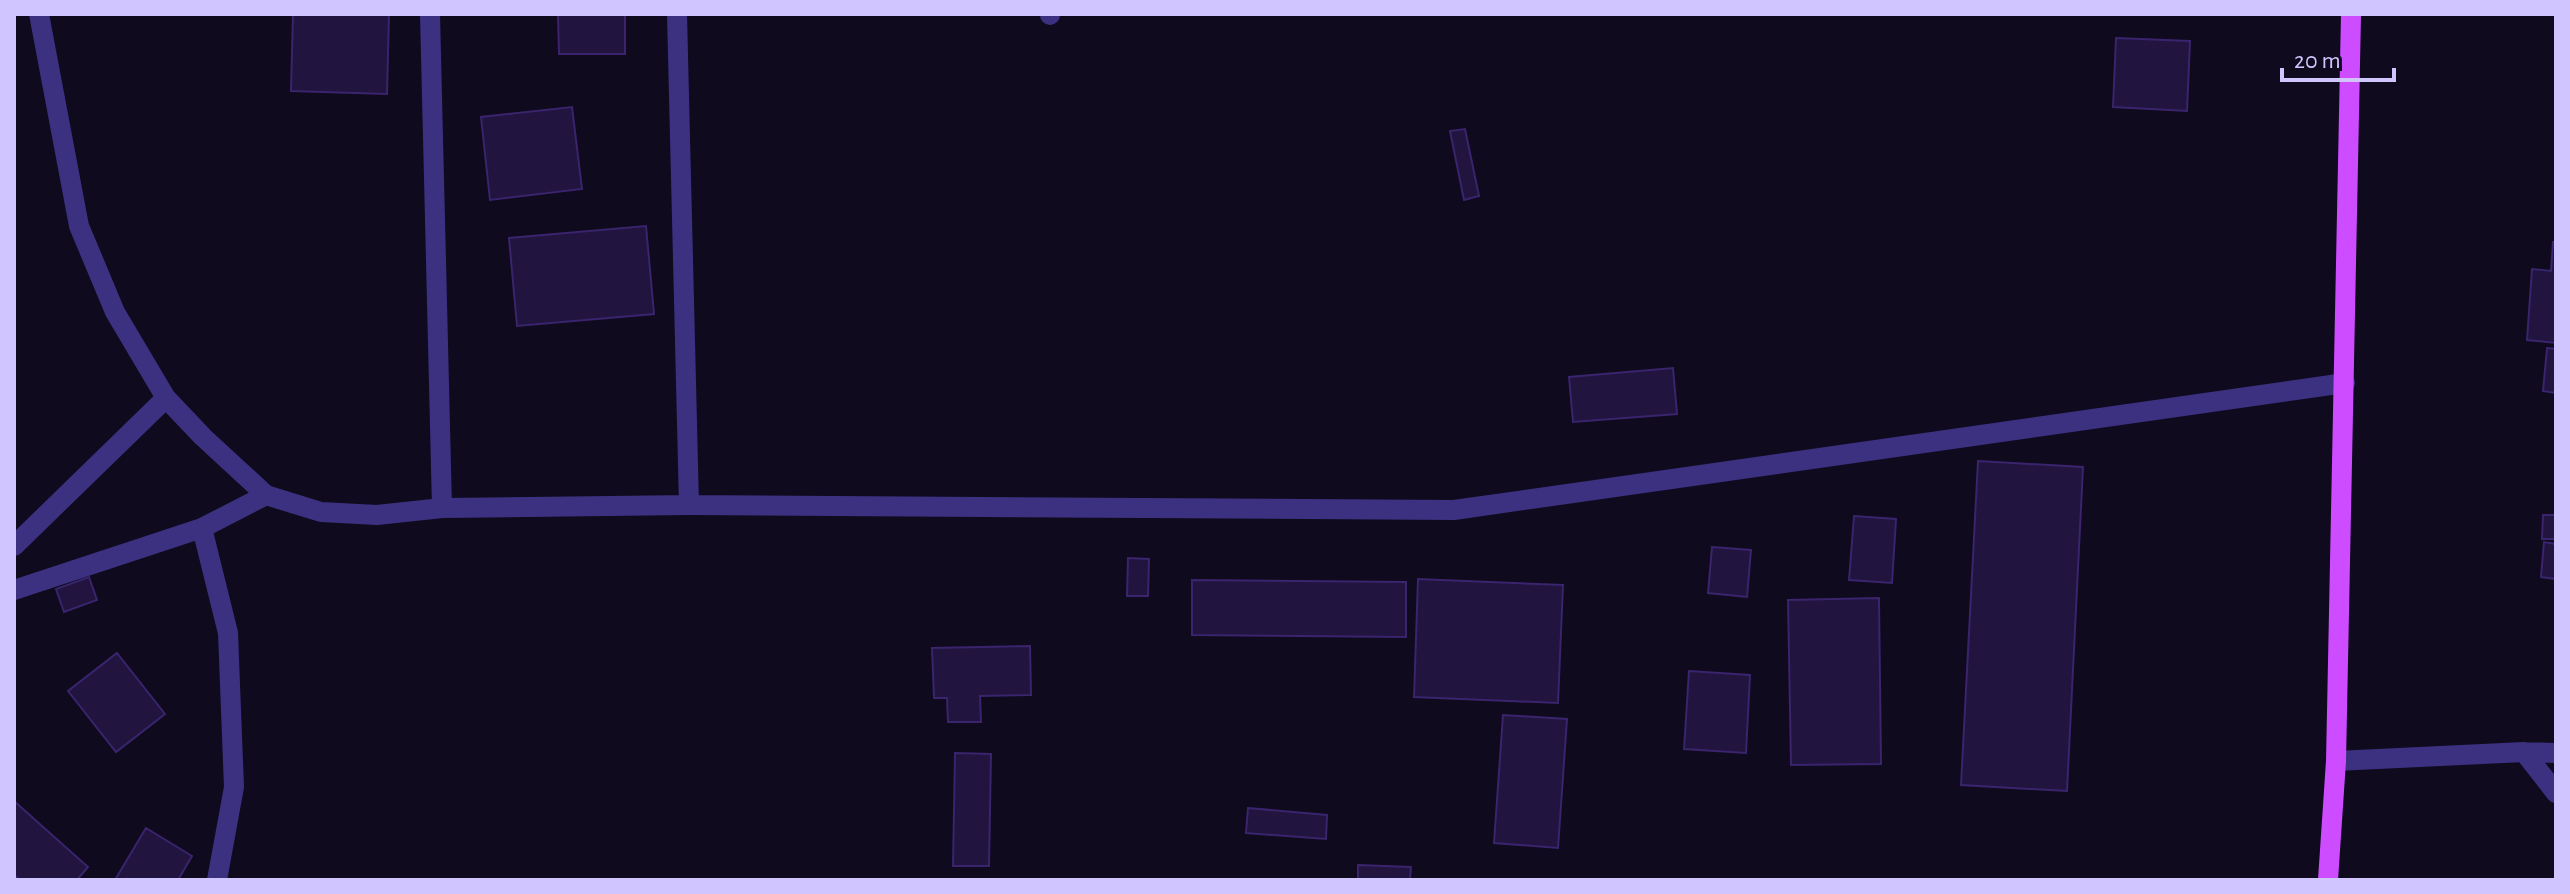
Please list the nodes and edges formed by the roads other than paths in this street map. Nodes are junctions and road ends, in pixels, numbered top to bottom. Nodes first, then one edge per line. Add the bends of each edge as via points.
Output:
1 (39, 14) edge
2 (430, 14) edge
3 (677, 14) edge
4 (2351, 14) edge
5 (2345, 383) junction
6 (166, 398) junction
7 (266, 495) junction
8 (689, 505) junction
9 (442, 508) junction
10 (202, 528) junction
11 (14, 546) edge
12 (14, 590) edge
13 (2524, 752) junction
14 (2556, 753) edge
15 (2336, 761) junction
16 (2556, 793) edge
17 (217, 880) edge
18 (2328, 880) edge

1 - 6 street via 79,226 115,312
2 - 9 street
3 - 8 street
4 - 5 main road
5 - 8 street via 1454,510
5 - 15 main road
6 - 7 street
6 - 11 street
7 - 9 street via 321,512 377,515
7 - 10 street
8 - 9 street
10 - 12 street
10 - 17 street via 228,633 232,725 234,787
13 - 14 street
13 - 15 street
13 - 16 street
15 - 18 main road

